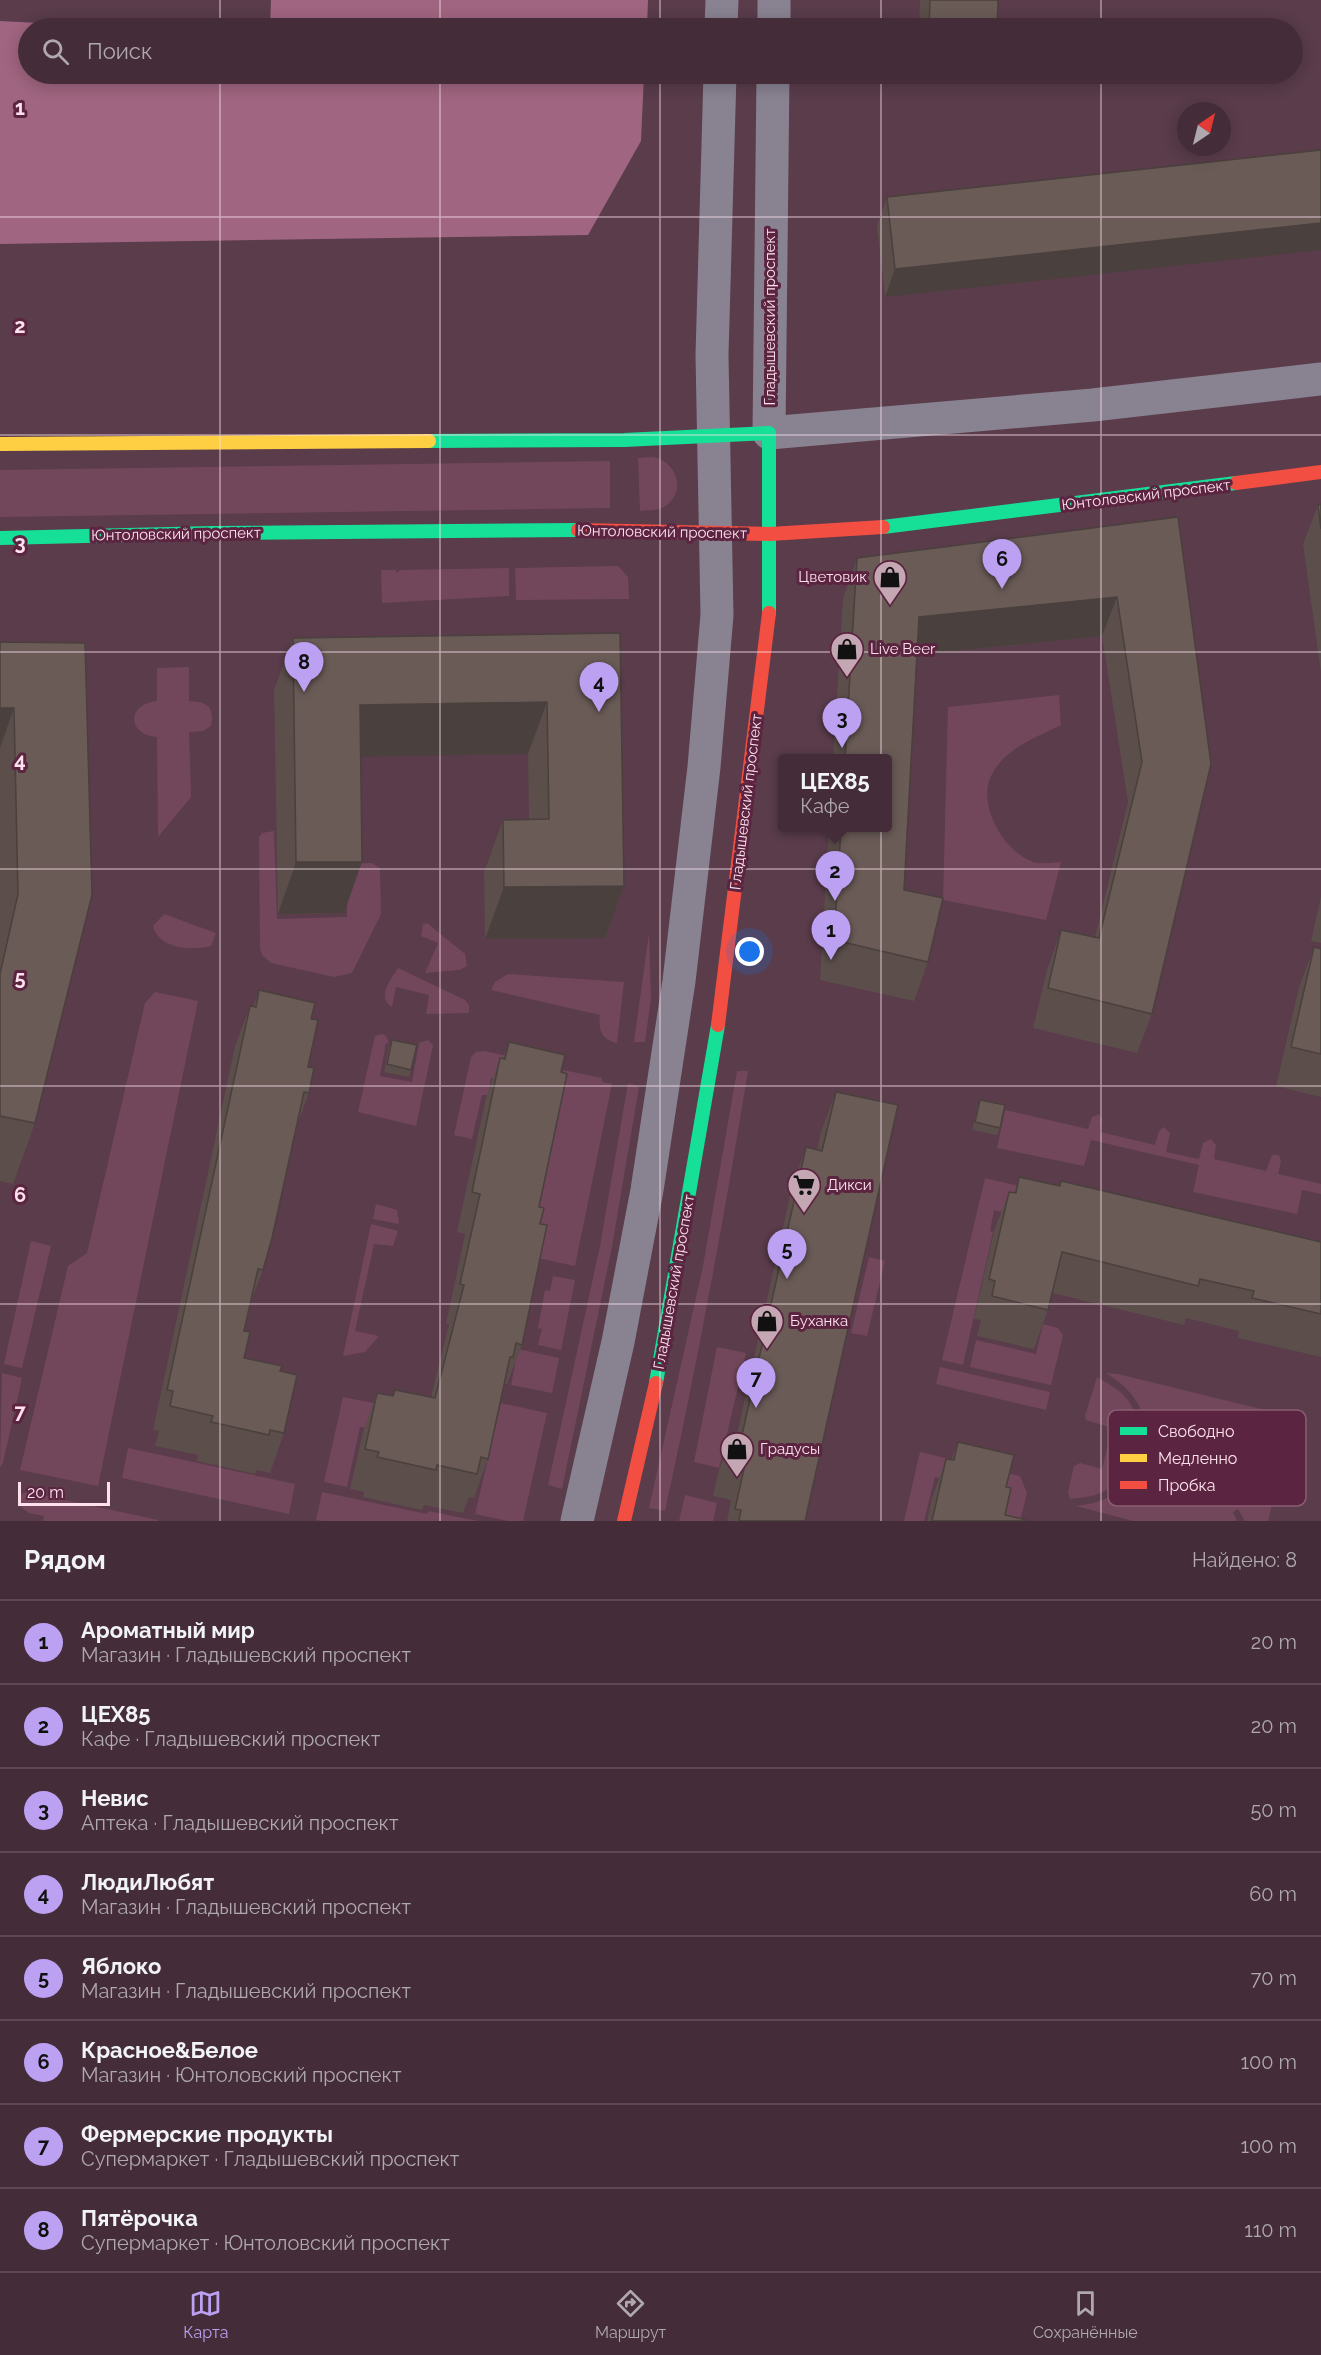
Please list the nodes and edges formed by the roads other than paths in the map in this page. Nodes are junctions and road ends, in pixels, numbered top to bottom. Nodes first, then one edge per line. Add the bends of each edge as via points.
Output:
1 (722, 0) edge
2 (774, 0) edge
3 (721, 18) edge
4 (774, 18) edge
5 (720, 84) edge
6 (773, 84) edge
7 (1321, 379) edge
8 (769, 433) junction
9 (712, 435) junction
10 (0, 444) edge
11 (1321, 472) edge
12 (717, 532) junction
13 (770, 534) junction
14 (0, 538) edge
15 (577, 1521) edge
16 (624, 1521) edge

1 - 3 street
2 - 4 street
5 - 9 street
6 - 8 street, Гладышевский проспект
7 - 8 street via 1093,405
8 - 9 street
8 - 13 street, Гладышевский проспект
9 - 10 street via 624,440
9 - 12 street
11 - 13 street, Юнтоловский проспект via 875,528
12 - 13 street, Юнтоловский проспект
12 - 14 street, Юнтоловский проспект via 212,533
12 - 15 street via 717,615 679,981 621,1330
13 - 16 street, Гладышевский проспект via 769,618 715,1048 663,1351

